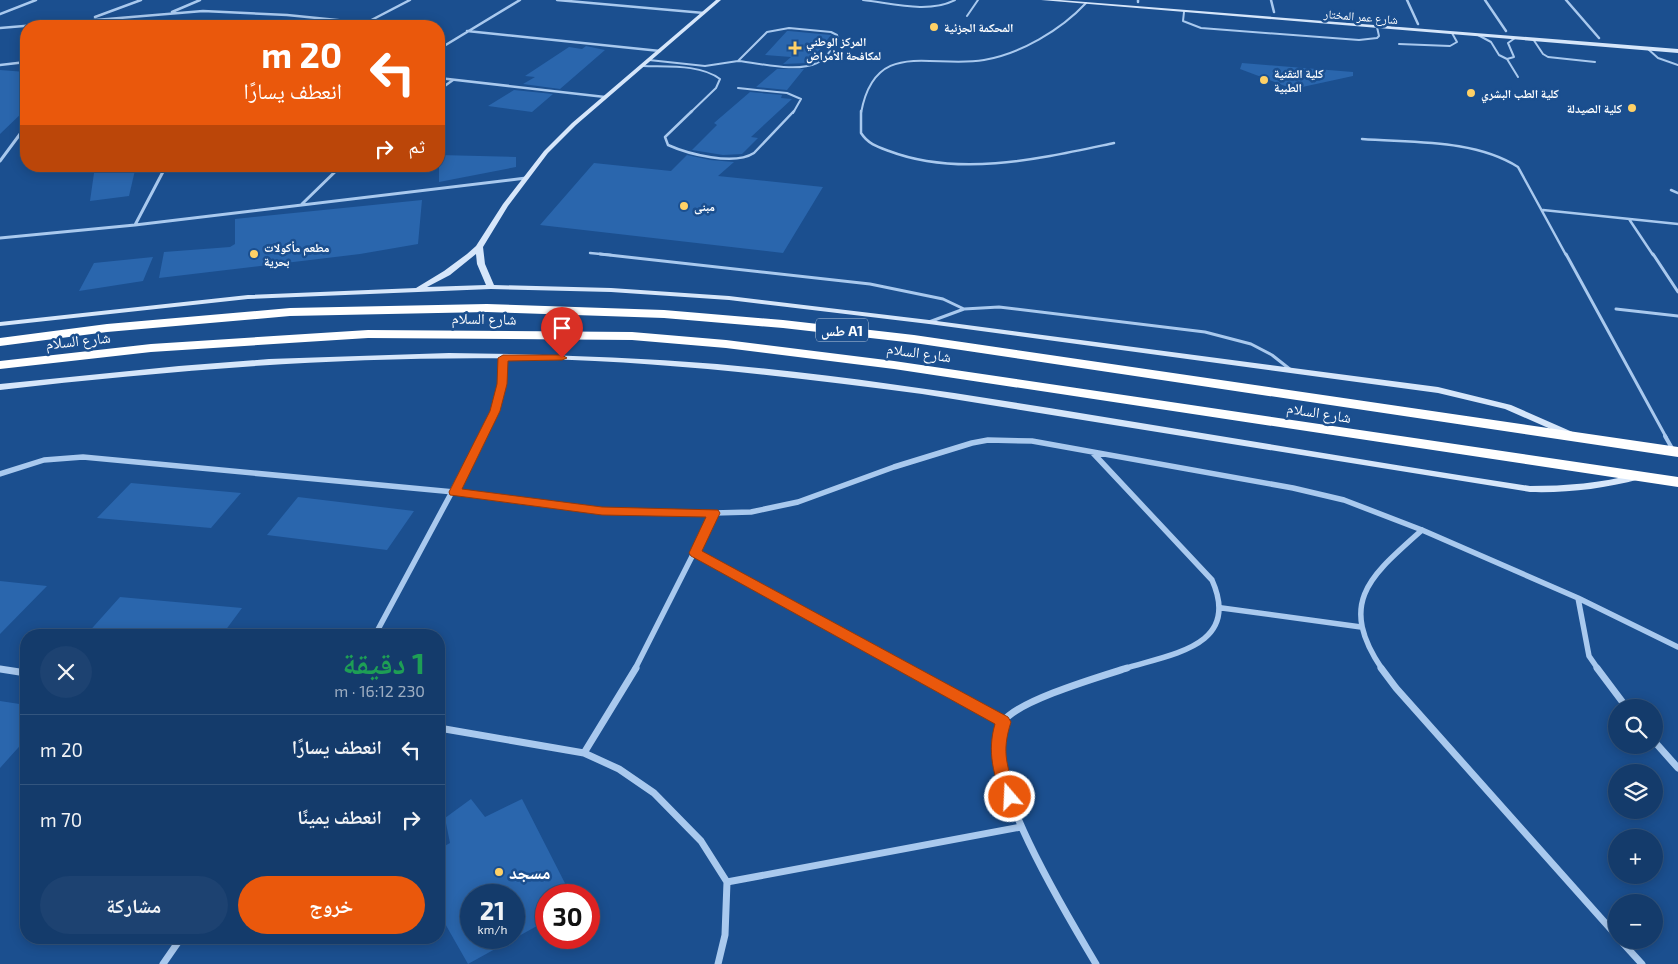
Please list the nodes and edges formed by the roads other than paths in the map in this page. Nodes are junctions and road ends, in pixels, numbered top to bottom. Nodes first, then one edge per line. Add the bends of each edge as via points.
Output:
1 (36, 0) edge
2 (140, 0) edge
3 (200, 0) edge
4 (410, 0) edge
5 (520, 0) edge
6 (557, 0) edge
7 (718, 0) edge
8 (863, 0) edge
9 (955, 0) edge
10 (978, 0) edge
11 (1043, 0) edge
12 (1119, 0) edge
13 (1271, 0) edge
14 (1407, 0) edge
15 (1485, 0) edge
16 (1566, 0) edge
17 (1138, 1) edge
18 (1087, 2) edge
19 (1184, 12) junction
20 (1274, 12) junction
21 (704, 13) junction
22 (0, 14) edge
23 (167, 14) junction
24 (967, 16) dead end
25 (88, 20) joint
26 (333, 20) edge
27 (373, 20) edge
28 (1418, 24) junction
29 (20, 26) edge
30 (1376, 27) junction
31 (0, 28) edge
32 (1506, 31) junction
33 (467, 32) junction
34 (1452, 33) junction
35 (1478, 35) junction
36 (1515, 38) junction
37 (1599, 38) junction
38 (1533, 40) junction
39 (1399, 44) dead end
40 (1678, 44) edge
41 (445, 45) edge
42 (1648, 49) junction
43 (1678, 51) edge
44 (660, 52) junction
45 (1507, 59) junction
46 (650, 60) junction
47 (738, 61) junction
48 (1595, 62) dead end
49 (20, 63) edge
50 (0, 65) edge
51 (1678, 65) edge
52 (643, 66) junction
53 (1518, 77) dead end
54 (445, 79) edge
55 (453, 80) junction
56 (445, 86) edge
57 (738, 88) dead end
58 (605, 97) junction
59 (20, 134) edge
60 (1362, 139) dead end
61 (1114, 143) dead end
62 (0, 161) edge
63 (163, 172) edge
64 (335, 172) edge
65 (526, 178) junction
66 (1671, 190) dead end
67 (1678, 193) edge
68 (302, 205) junction
69 (1543, 210) junction
70 (1629, 219) junction
71 (1678, 224) edge
72 (135, 225) junction
73 (0, 238) edge
74 (479, 247) junction
75 (590, 253) dead end
76 (491, 287) junction
77 (417, 289) junction
78 (1678, 292) edge
79 (1616, 308) dead end
80 (964, 310) junction
81 (1678, 316) edge
82 (929, 322) junction
83 (0, 324) edge
84 (0, 342) edge
85 (503, 358) junction
86 (0, 365) edge
87 (1292, 372) junction
88 (0, 387) edge
89 (1577, 437) junction
90 (1676, 452) edge
91 (1092, 453) junction
92 (0, 474) edge
93 (1636, 477) junction
94 (1678, 482) edge
95 (454, 492) junction
96 (714, 513) junction
97 (1422, 530) junction
98 (696, 553) junction
99 (1578, 598) junction
100 (1222, 608) junction
101 (1361, 627) junction
102 (378, 629) edge
103 (1678, 647) edge
104 (0, 669) edge
105 (20, 672) edge
106 (1620, 699) edge
107 (1003, 722) junction
108 (445, 729) edge
109 (1663, 751) edge
110 (584, 753) junction
111 (1678, 768) edge
112 (1021, 827) junction
113 (727, 882) junction
114 (1608, 926) edge
115 (177, 944) edge
116 (1628, 949) edge
117 (163, 964) edge
118 (718, 964) edge
119 (1096, 964) edge
120 (1642, 964) edge

1 - 22 street
2 - 25 street
3 - 23 street
4 - 27 street
5 - 33 street
6 - 21 street
7 - 21 street
8 - 9 lane via 934,6
10 - 24 lane
11 - 18 street, شارع عمر المختار
12 - 17 street, شارع عمر المختار
13 - 20 street
14 - 28 street
15 - 32 street
16 - 37 street
17 - 20 street, شارع عمر المختار
18 - 19 street, شارع عمر المختار
18 - 61 lane via 1069,21 998,57 970,62 907,62 882,69 875,76 858,120 861,134 871,144 885,151 928,160 1022,160
19 - 30 street, شارع عمر المختار
19 - 30 lane via 1185,23 1201,28 1341,39 1372,39 1379,36
20 - 28 street, شارع عمر المختار
21 - 44 street
23 - 25 street
23 - 26 street via 231,11
28 - 32 street, شارع عمر المختار
29 - 31 street
30 - 34 street, شارع عمر المختار
32 - 37 street, شارع عمر المختار
33 - 41 street
33 - 44 street
34 - 35 street, شارع عمر المختار
34 - 39 lane via 1457,42 1450,46
35 - 36 street, شارع عمر المختار
35 - 45 lane via 1491,42 1499,55
36 - 38 street, شارع عمر المختار
36 - 45 lane via 1508,43 1514,57
37 - 40 street, شارع عمر المختار
38 - 42 street, شارع عمر المختار
38 - 48 lane via 1542,54 1548,57
42 - 43 street, شارع عمر المختار
42 - 51 lane via 1658,58
44 - 46 street
45 - 53 lane
46 - 47 lane via 705,66
46 - 52 street
47 - 47 lane via 812,64 823,59 839,37 831,32 789,28 773,30
49 - 50 street
52 - 57 lane via 714,74 720,79 716,88 665,137 668,145 683,151 734,158 749,156 801,102 801,98 792,94
52 - 58 street
54 - 55 street
55 - 56 street
55 - 58 street
58 - 65 street via 546,152
59 - 62 street
60 - 69 lane via 1475,151 1502,157 1518,167
63 - 72 street
64 - 68 street
65 - 68 street
65 - 74 street
66 - 67 lane
68 - 72 street
69 - 70 lane
69 - 90 lane
70 - 71 lane
70 - 78 lane
72 - 73 street
74 - 76 street via 481,264
74 - 77 street via 459,264
75 - 80 lane via 870,284 943,299
76 - 77 street
76 - 82 street via 670,293
77 - 83 street via 248,297
79 - 81 lane
80 - 82 lane
80 - 87 lane via 1018,308 1221,335 1262,349
82 - 87 street
84 - 89 highway, شارع السلام / طس A1 via 153,323 309,311 487,308 664,314 914,339
85 - 88 street via 360,357 239,362
85 - 93 street via 612,359 862,383 1530,489 1607,486
85 - 95 street via 502,384 495,411
86 - 93 highway, شارع السلام via 151,348 368,334 632,336 894,365
87 - 89 street via 1438,390 1484,400 1532,415
89 - 90 highway, شارع السلام / طس A1
91 - 96 street via 1032,441 988,440 955,447 798,502 751,512
91 - 97 street via 1318,493
91 - 100 street via 1212,580
92 - 95 street via 44,460 83,457
93 - 94 highway, شارع السلام
95 - 96 street via 602,511
95 - 102 street
96 - 98 street
97 - 99 street
97 - 101 street via 1373,576 1360,606
98 - 107 street
98 - 110 street via 632,676
99 - 103 street
99 - 106 street via 1589,656
100 - 101 street
100 - 107 street via 1212,634 1199,644 1053,694 1026,705
101 - 114 street via 1379,667 1396,688
104 - 105 street
107 - 112 street via 997,742 1000,766
108 - 110 street
109 - 111 street
110 - 113 street via 619,768 654,793 701,841
112 - 113 street
112 - 119 street
113 - 118 street via 725,935
115 - 117 street
116 - 120 street

